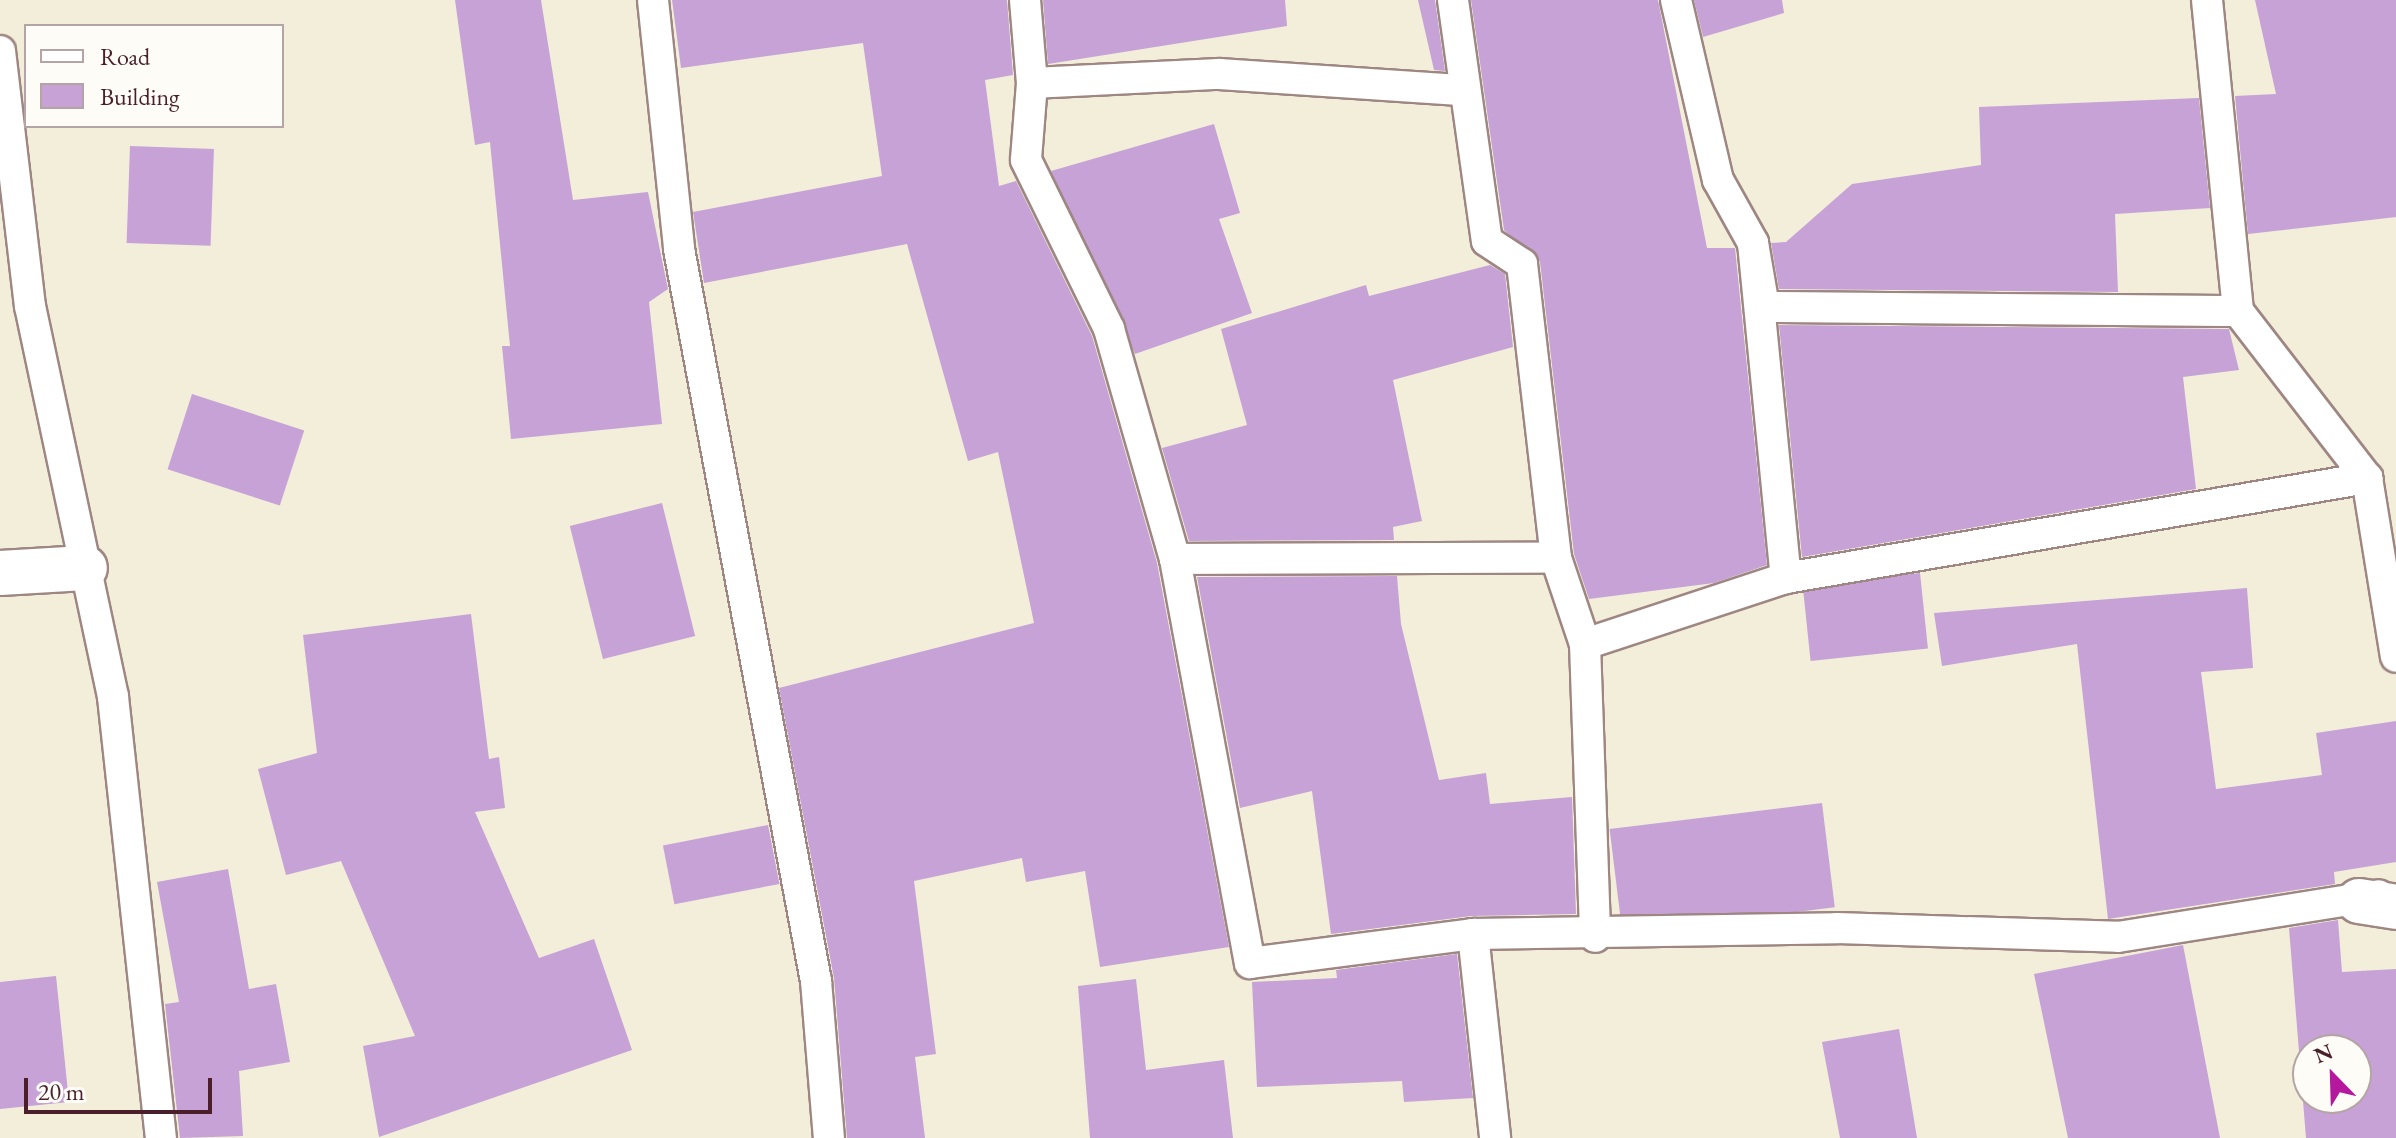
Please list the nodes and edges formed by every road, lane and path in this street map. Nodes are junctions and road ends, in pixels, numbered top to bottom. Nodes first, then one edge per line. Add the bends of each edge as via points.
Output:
1 (653, 0) edge
2 (1025, 0) edge
3 (1453, 0) edge
4 (1676, 0) edge
5 (2207, 0) edge
6 (0, 51) edge
7 (1032, 83) junction
8 (1463, 90) junction
9 (6, 163) edge
10 (1753, 243) junction
11 (2238, 311) junction
12 (2367, 478) junction
13 (1556, 558) junction
14 (1175, 559) junction
15 (85, 568) junction
16 (0, 573) edge
17 (1786, 578) junction
18 (1585, 644) junction
19 (2396, 657) edge
20 (2384, 900) edge
21 (1473, 934) junction
22 (1595, 937) junction
23 (161, 1138) edge
24 (829, 1138) edge
25 (1495, 1138) edge

1 - 24 lane via 679,249 816,981
2 - 7 lane
3 - 8 lane
4 - 10 lane via 1718,180
5 - 11 lane
6 - 9 lane
7 - 8 lane via 1219,74
7 - 14 lane via 1026,160 1109,329
8 - 13 lane via 1487,241 1522,264
9 - 15 lane
10 - 11 lane via 1764,307
10 - 17 lane
11 - 12 lane
12 - 17 lane
12 - 19 lane
13 - 14 lane
13 - 18 lane
14 - 21 lane via 1250,963
15 - 16 street
15 - 23 lane via 113,697
17 - 18 lane
18 - 22 lane
20 - 22 lane via 2118,937 1837,928
21 - 22 lane
21 - 25 lane

